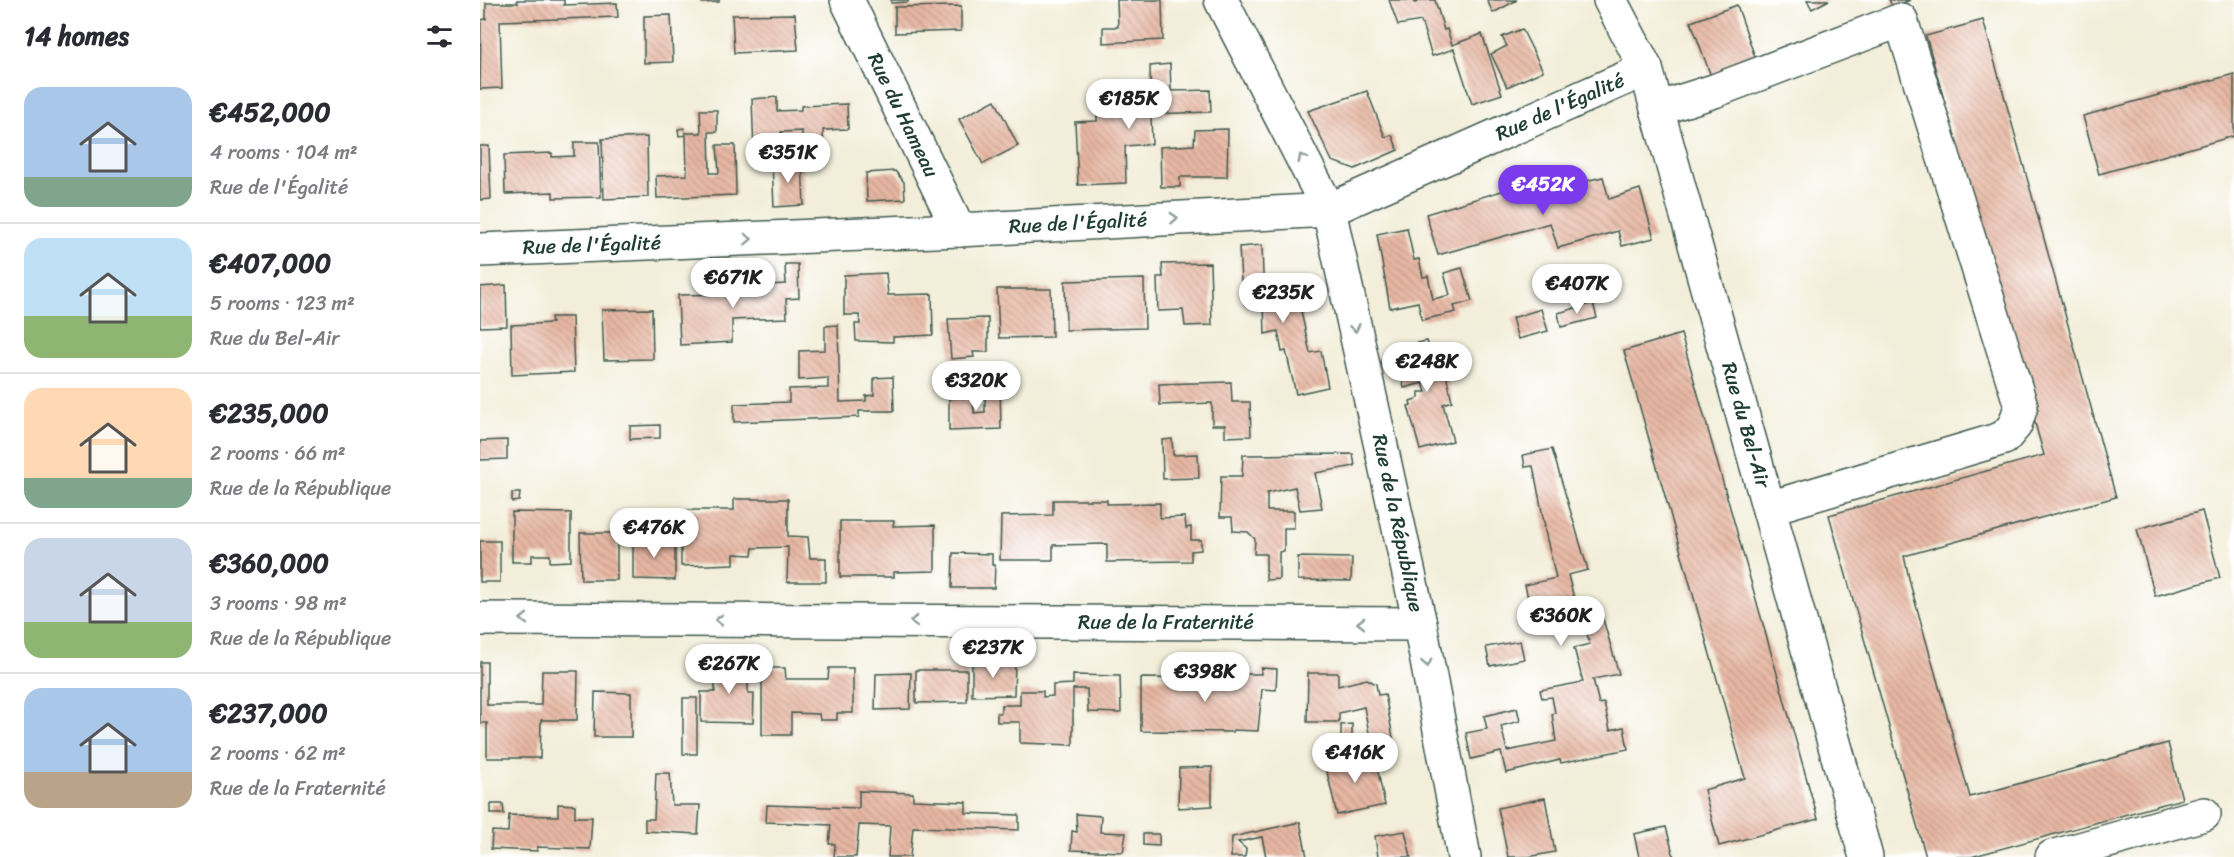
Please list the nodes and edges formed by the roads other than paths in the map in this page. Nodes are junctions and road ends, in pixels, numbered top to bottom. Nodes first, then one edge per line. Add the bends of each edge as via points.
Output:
1 (847, 0) edge
2 (1221, 0) edge
3 (1610, 0) edge
4 (1646, 69) junction
5 (1657, 109) junction
6 (1329, 210) junction
7 (959, 230) junction
8 (480, 250) edge
9 (1769, 508) junction
10 (480, 619) edge
11 (1420, 624) junction
12 (2204, 814) dead end
13 (1464, 857) edge
14 (1866, 857) edge
15 (2052, 857) edge

1 - 7 street, Rue du Hameau
6 -> 2 street, Rue de la République
3 - 4 street, Rue du Bel-Air
4 - 5 street, Rue du Bel-Air
4 - 6 street, Rue de l'Égalité
5 - 9 street, Rue du Bel-Air
5 - 9 street via 1901,20 2021,406 2015,425 2004,438
7 -> 6 street, Rue de l'Égalité
6 -> 11 street, Rue de la République
8 -> 7 street, Rue de l'Égalité
9 - 14 street, Rue du Bel-Air
11 -> 10 street, Rue de la Fraternité
11 -> 13 street, Rue de la République
12 - 15 street

